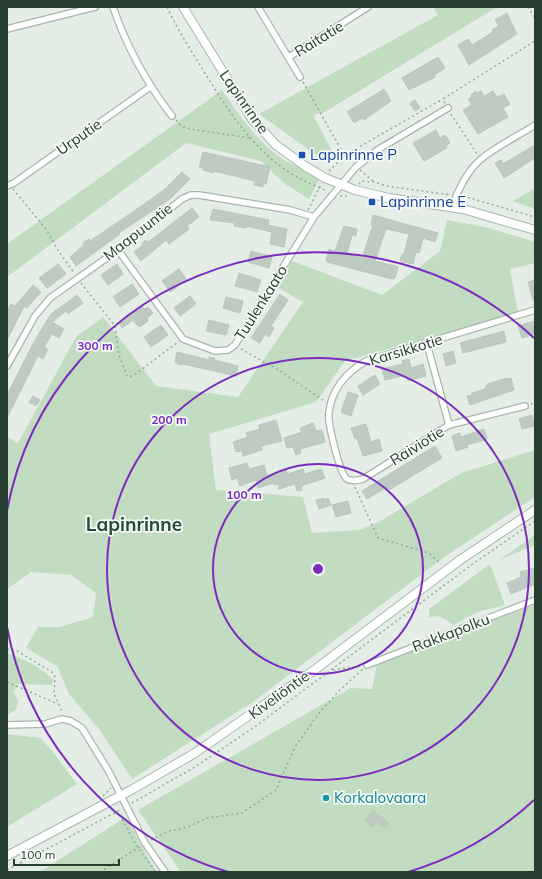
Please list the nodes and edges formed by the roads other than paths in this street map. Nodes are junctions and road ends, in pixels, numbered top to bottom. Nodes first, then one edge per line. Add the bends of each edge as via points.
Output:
1 (95, 7) edge
2 (113, 7) edge
3 (183, 7) edge
4 (258, 7) edge
5 (368, 7) edge
6 (7, 29) edge
7 (289, 57) junction
8 (300, 77) road end
9 (150, 88) junction
10 (448, 108) road end
11 (172, 116) road end
12 (535, 125) edge
13 (341, 184) junction
14 (8, 185) edge
15 (452, 207) junction
16 (314, 217) junction
17 (535, 230) edge
18 (118, 250) junction
19 (535, 310) edge
20 (427, 344) junction
21 (7, 366) edge
22 (525, 406) dead end
23 (449, 426) junction
24 (352, 481) joint
25 (535, 510) edge
26 (535, 600) edge
27 (367, 665) road end
28 (7, 725) edge
29 (121, 795) junction
30 (7, 856) edge
31 (165, 872) edge

1 - 6 street
2 - 9 street via 125,40
3 - 13 street, Lapinrinne via 263,132 287,154 325,178
4 - 7 street, Raitatie
5 - 7 street, Raitatie
7 - 8 street, Raitatie
9 - 11 street
9 - 14 street, Urputie
10 - 13 street, Tuulenkaato via 379,149 356,167
12 - 15 street via 480,160 456,195
13 - 15 street, Lapinrinne via 389,198
13 - 16 street, Tuulenkaato
15 - 17 street, Lapinrinne
16 - 18 street, Maapuuntie via 290,210 191,195 174,204
16 - 18 street, Tuulenkaato via 235,345 228,350 216,351 183,339
18 - 21 street, Maapuuntie via 50,298 35,316
19 - 20 street, Karsikkotie
20 - 23 street, Raiviotie
20 - 24 street, Karsikkotie via 366,361 354,368 338,385 328,413 341,470 346,479
22 - 23 street
23 - 24 street, Raiviotie via 363,479
25 - 29 street, Kiveliöntie via 446,570 246,718 194,753
26 - 27 street, Rakkapolku
28 - 29 street via 45,724 62,719 82,728
29 - 30 street, Kiveliöntie
29 - 31 street via 145,843

